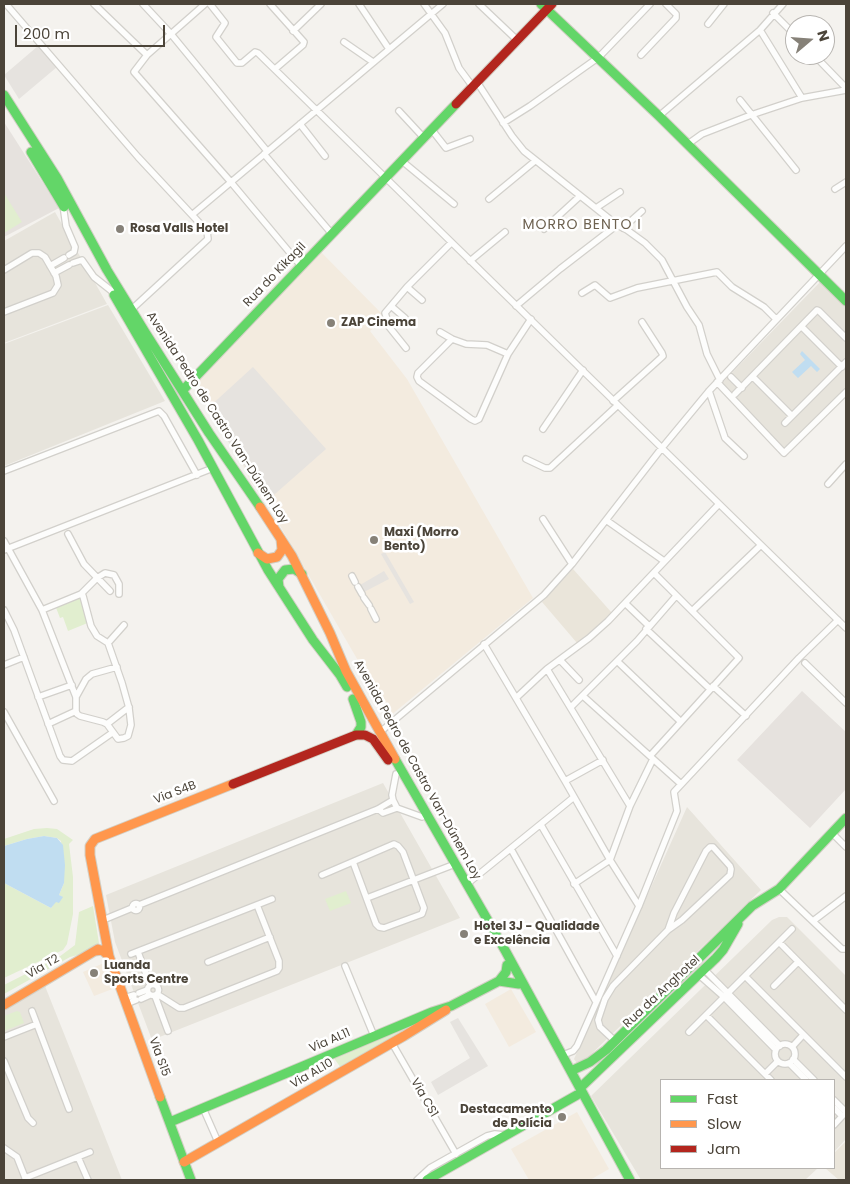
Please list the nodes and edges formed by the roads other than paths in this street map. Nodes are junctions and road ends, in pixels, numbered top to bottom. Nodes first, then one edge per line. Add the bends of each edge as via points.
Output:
1 (6, 4) edge
2 (94, 4) edge
3 (144, 4) edge
4 (210, 4) edge
5 (270, 4) edge
6 (321, 4) edge
7 (359, 4) edge
8 (424, 4) edge
9 (443, 4) edge
10 (479, 4) edge
11 (650, 4) edge
12 (666, 4) edge
13 (724, 4) edge
14 (783, 4) edge
15 (202, 5) edge
16 (547, 6) edge
17 (432, 13) junction
18 (773, 13) junction
19 (708, 24) dead end
20 (785, 25) edge
21 (293, 30) junction
22 (760, 30) junction
23 (171, 34) junction
24 (518, 40) junction
25 (344, 42) dead end
26 (389, 49) junction
27 (147, 55) junction
28 (641, 56) dead end
29 (599, 57) junction
30 (373, 62) junction
31 (823, 65) edge
32 (275, 70) junction
33 (475, 85) junction
34 (846, 89) edge
35 (4, 95) edge
36 (802, 98) junction
37 (740, 100) dead end
38 (4, 108) edge
39 (317, 111) junction
40 (399, 112) dead end
41 (752, 114) junction
42 (659, 116) junction
43 (503, 123) junction
44 (300, 124) junction
45 (432, 130) junction
46 (424, 138) junction
47 (470, 139) dead end
48 (688, 144) junction
49 (266, 152) junction
50 (325, 156) dead end
51 (402, 161) junction
52 (535, 161) junction
53 (796, 170) dead end
54 (386, 178) junction
55 (230, 181) junction
56 (846, 182) edge
57 (835, 189) dead end
58 (620, 192) dead end
59 (580, 196) junction
60 (489, 199) dead end
61 (454, 204) dead end
62 (63, 205) junction
63 (596, 208) junction
64 (642, 211) dead end
65 (193, 214) junction
66 (620, 226) junction
67 (544, 229) dead end
68 (505, 232) dead end
69 (332, 234) junction
70 (451, 242) junction
71 (846, 246) edge
72 (470, 262) junction
73 (50, 266) junction
74 (301, 266) junction
75 (4, 270) edge
76 (54, 273) junction
77 (820, 276) junction
78 (674, 281) junction
79 (407, 287) junction
80 (113, 292) junction
81 (582, 293) dead end
82 (422, 300) dead end
83 (846, 301) edge
84 (391, 306) junction
85 (516, 306) junction
86 (132, 309) junction
87 (4, 312) edge
88 (405, 318) dead end
89 (531, 319) junction
90 (776, 319) junction
91 (642, 322) dead end
92 (802, 327) junction
93 (440, 332) dead end
94 (846, 338) edge
95 (452, 339) junction
96 (406, 348) dead end
97 (508, 354) junction
98 (844, 364) edge
99 (583, 370) junction
100 (731, 377) dead end
101 (753, 377) junction
102 (718, 381) junction
103 (742, 388) junction
104 (183, 390) junction
105 (709, 392) junction
106 (846, 392) edge
107 (736, 394) dead end
108 (615, 403) junction
109 (792, 416) junction
110 (785, 423) dead end
111 (543, 429) dead end
112 (661, 449) junction
113 (744, 456) dead end
114 (526, 459) dead end
115 (846, 464) edge
116 (213, 468) junction
117 (4, 471) edge
118 (197, 474) junction
119 (828, 484) dead end
120 (719, 504) junction
121 (543, 519) dead end
122 (606, 520) junction
123 (68, 534) dead end
124 (281, 539) junction
125 (4, 541) edge
126 (762, 546) junction
127 (6, 549) edge
128 (258, 553) junction
129 (664, 561) junction
130 (572, 564) junction
131 (654, 573) junction
132 (302, 575) junction
133 (97, 578) junction
134 (355, 581) dead end
135 (280, 589) junction
136 (110, 591) dead end
137 (81, 594) junction
138 (119, 594) dead end
139 (676, 596) junction
140 (625, 603) junction
141 (4, 610) edge
142 (42, 610) junction
143 (692, 611) junction
144 (376, 619) dead end
145 (838, 620) junction
146 (124, 625) dead end
147 (647, 627) junction
148 (846, 628) edge
149 (108, 643) junction
150 (484, 644) junction
151 (24, 657) junction
152 (560, 660) junction
153 (618, 661) junction
154 (805, 663) dead end
155 (4, 665) edge
156 (117, 667) junction
157 (547, 669) junction
158 (579, 680) dead end
159 (72, 685) junction
160 (711, 688) junction
161 (583, 696) junction
162 (38, 697) junction
163 (76, 697) junction
164 (353, 698) junction
165 (516, 698) junction
166 (846, 703) edge
167 (129, 706) junction
168 (571, 707) junction
169 (76, 711) junction
170 (4, 712) edge
171 (746, 716) junction
172 (680, 721) junction
173 (48, 724) junction
174 (107, 724) junction
175 (112, 733) junction
176 (379, 733) junction
177 (356, 735) junction
178 (651, 757) junction
179 (388, 760) junction
180 (603, 760) junction
181 (396, 774) junction
182 (566, 781) junction
183 (681, 784) junction
184 (574, 797) junction
185 (393, 800) junction
186 (54, 801) dead end
187 (630, 806) junction
188 (397, 808) junction
189 (378, 809) junction
190 (422, 818) junction
191 (846, 818) edge
192 (541, 825) junction
193 (832, 833) junction
194 (846, 847) edge
195 (511, 850) junction
196 (610, 860) junction
197 (353, 862) junction
198 (450, 866) junction
199 (322, 875) dead end
200 (414, 880) junction
201 (467, 884) junction
202 (574, 884) junction
203 (779, 889) junction
204 (846, 896) edge
205 (367, 898) junction
206 (272, 899) dead end
207 (257, 905) junction
208 (639, 906) junction
209 (752, 906) junction
210 (674, 913) junction
211 (103, 920) junction
212 (682, 920) junction
213 (813, 921) junction
214 (792, 929) dead end
215 (668, 930) junction
216 (105, 933) junction
217 (270, 937) junction
218 (778, 942) junction
219 (846, 949) edge
220 (95, 951) junction
221 (138, 952) junction
222 (131, 954) dead end
223 (109, 956) junction
224 (617, 956) junction
225 (208, 962) dead end
226 (798, 962) junction
227 (507, 965) junction
228 (345, 966) dead end
229 (702, 972) junction
230 (745, 976) junction
231 (499, 982) junction
232 (519, 984) junction
233 (774, 986) dead end
234 (152, 992) junction
235 (726, 995) junction
236 (125, 1001) junction
237 (596, 1002) junction
238 (4, 1004) edge
239 (451, 1006) junction
240 (846, 1010) edge
241 (32, 1011) dead end
242 (706, 1015) junction
243 (37, 1024) junction
244 (400, 1025) junction
245 (168, 1031) dead end
246 (689, 1032) dead end
247 (803, 1035) junction
248 (374, 1036) junction
249 (404, 1036) junction
250 (4, 1037) edge
251 (615, 1042) junction
252 (392, 1043) junction
253 (792, 1047) junction
254 (778, 1048) junction
255 (563, 1055) junction
256 (4, 1061) edge
257 (778, 1061) junction
258 (791, 1061) junction
259 (571, 1071) junction
260 (765, 1074) junction
261 (846, 1077) edge
262 (770, 1079) edge
263 (805, 1079) edge
264 (813, 1079) edge
265 (578, 1092) junction
266 (835, 1101) edge
267 (203, 1108) junction
268 (69, 1109) dead end
269 (845, 1114) edge
270 (170, 1122) junction
271 (33, 1124) dead end
272 (835, 1124) edge
273 (508, 1135) junction
274 (218, 1142) junction
275 (4, 1148) edge
276 (90, 1152) dead end
277 (456, 1154) junction
278 (78, 1157) junction
279 (184, 1162) junction
280 (25, 1179) edge
281 (88, 1180) edge
282 (191, 1180) edge
283 (417, 1180) edge
284 (427, 1180) edge
285 (624, 1180) edge
286 (630, 1180) edge

1 - 65 street via 138,157
2 - 27 street
3 - 23 street
4 - 32 street via 226,23 216,37 237,63 257,52
5 - 21 street
6 - 21 street
7 - 26 street
8 - 17 street
9 - 17 street
10 - 24 street
11 - 29 street
12 - 28 street via 676,18
13 - 19 street
14 - 18 street
15 - 23 street
16 - 24 main road, Rua do Kikagil
16 - 29 main road
17 - 26 street
17 - 33 street via 448,39 458,68
18 - 20 street
18 - 22 street
21 - 32 street via 304,44
22 - 36 street
22 - 42 street
23 - 27 street
23 - 49 street
24 - 33 main road, Rua do Kikagil
25 - 30 street
26 - 30 street
27 - 55 street via 134,72
29 - 42 main road
29 - 43 street
30 - 39 street
31 - 34 street
32 - 39 street
33 - 43 street
33 - 45 main road, Rua do Kikagil
34 - 36 street
35 - 86 main road, Avenida Pedro de Castro Van-Dúnem Loy
36 - 41 street
37 - 41 street
38 - 62 main road, Avenida Pedro de Castro Van-Dúnem Loy
39 - 44 street
39 - 54 street
40 - 46 street
41 - 48 street via 702,134
41 - 53 street
42 - 48 main road
43 - 52 street
44 - 49 street
44 - 50 street
45 - 46 main road, Rua do Kikagil
45 - 47 street via 446,148
46 - 51 main road, Rua do Kikagil
48 - 77 main road
49 - 55 street
49 - 69 street
51 - 54 main road, Rua do Kikagil
51 - 61 street
52 - 59 street
52 - 60 street
54 - 69 main road, Rua do Kikagil
54 - 70 street
55 - 65 street
55 - 74 street
56 - 57 street
58 - 63 street
59 - 63 street
59 - 67 street
62 - 73 street via 74,252
62 - 80 main road, Avenida Pedro de Castro Van-Dúnem Loy
63 - 66 street
64 - 66 street
65 - 86 street via 209,234 208,239
66 - 78 street via 645,243 662,260
66 - 85 street
68 - 72 street
69 - 74 main road, Rua do Kikagil
70 - 72 street
70 - 79 street
71 - 77 street
72 - 85 street
73 - 75 street via 42,254 36,252
73 - 76 street
74 - 104 main road, Rua do Kikagil
76 - 80 street via 82,260 94,277
76 - 87 street via 58,285 53,293
77 - 83 main road
77 - 90 street
78 - 81 street via 610,298 594,285
78 - 90 street via 717,272
78 - 102 street via 699,325
79 - 82 street
79 - 84 street
80 - 116 main road, Avenida Pedro de Castro Van-Dúnem Loy
84 - 88 street
84 - 96 street via 385,313 386,323
85 - 89 street
86 - 104 main road, Avenida Pedro de Castro Van-Dúnem Loy
89 - 97 street
89 - 99 street
90 - 102 street
91 - 108 street via 662,356
92 - 94 street via 818,310
92 - 98 street
92 - 101 street
93 - 95 street
95 - 97 street via 466,344 487,345
95 - 97 street via 417,377 473,421 479,419
98 - 109 street
99 - 108 street
99 - 111 street
100 - 103 street
101 - 103 street
101 - 109 street
102 - 105 street
102 - 106 street via 785,453
103 - 107 street
104 - 124 main road, Avenida Pedro de Castro Van-Dúnem Loy
105 - 112 street
105 - 113 street via 725,438
108 - 112 street
108 - 114 street via 550,468
109 - 110 street
112 - 120 street
112 - 122 street
115 - 119 street
116 - 118 street
116 - 128 main road, Avenida Pedro de Castro Van-Dúnem Loy
117 - 118 street via 159,410
118 - 127 street
120 - 126 street
120 - 129 street
121 - 130 street
122 - 129 street
122 - 130 street
123 - 133 street via 84,564
124 - 128 main road via 282,548 277,557 267,559
124 - 132 main road, Avenida Pedro de Castro Van-Dúnem Loy
125 - 127 street
126 - 143 street
126 - 145 street
127 - 142 street
128 - 135 main road, Avenida Pedro de Castro Van-Dúnem Loy
129 - 131 street
130 - 150 street via 544,595
131 - 139 street
131 - 140 street
132 - 135 main road via 296,569 285,570 278,579
132 - 176 main road, Avenida Pedro de Castro Van-Dúnem Loy via 346,671
133 - 136 street
133 - 137 street
133 - 138 street via 105,573 114,576 119,584
134 - 144 street
135 - 164 main road, Avenida Pedro de Castro Van-Dúnem Loy
137 - 142 street
137 - 149 street via 93,632
139 - 143 street
139 - 147 street
140 - 147 street
140 - 152 street via 589,638
141 - 151 street
142 - 159 street
143 - 160 street via 739,657
145 - 148 street
145 - 171 street
146 - 149 street
147 - 153 street
147 - 160 street
149 - 156 street
150 - 165 street
150 - 176 street
151 - 155 street
151 - 162 street
152 - 157 street
152 - 158 street
153 - 161 street
153 - 172 street
154 - 166 street
156 - 163 street via 86,678
156 - 167 street
157 - 165 street
157 - 168 street
159 - 162 street
159 - 163 street
160 - 171 street
160 - 172 street
161 - 168 street
161 - 178 street
162 - 173 street
163 - 169 street
164 - 177 main road via 361,722
164 - 179 main road, Avenida Pedro de Castro Van-Dúnem Loy
165 - 182 street
167 - 174 street
167 - 175 street via 131,725 128,736 120,739
168 - 180 street
169 - 173 street
169 - 174 street via 80,716
170 - 186 street
171 - 183 street
172 - 178 street
173 - 175 street via 60,756 67,761 72,761
174 - 175 street
176 - 201 main road, Avenida Pedro de Castro Van-Dúnem Loy
177 - 179 main road via 373,739
177 - 211 main road, Via S4B via 95,839 90,846 90,855
178 - 183 street
178 - 187 street
179 - 181 main road, Avenida Pedro de Castro Van-Dúnem Loy
180 - 182 street
180 - 187 street
181 - 185 street
181 - 190 main road, Avenida Pedro de Castro Van-Dúnem Loy
182 - 184 street
183 - 208 street via 674,792 677,811
184 - 192 street
184 - 196 street
185 - 188 street
185 - 189 street
187 - 196 street
188 - 189 street via 383,813
188 - 190 street
189 - 211 street
190 - 198 main road, Avenida Pedro de Castro Van-Dúnem Loy
191 - 193 main road, Rua da Anghotel
192 - 195 street
192 - 202 street
193 - 194 street
193 - 203 main road, Rua da Anghotel
195 - 201 street
195 - 237 street
196 - 202 street
196 - 208 street
197 - 199 street
197 - 200 street via 394,844 401,848
197 - 205 street
198 - 200 street
198 - 227 main road, Avenida Pedro de Castro Van-Dúnem Loy
200 - 205 street
200 - 205 street via 424,908 419,916 379,927
201 - 255 main road, Avenida Pedro de Castro Van-Dúnem Loy
202 - 224 street
203 - 209 main road, Rua da Anghotel
203 - 213 street
204 - 213 street
206 - 207 street
207 - 217 street
207 - 221 street
208 - 224 street
209 - 229 main road, Rua da Anghotel via 723,950
209 - 251 main road, Rua da Anghotel
210 - 212 street
210 - 212 street via 706,851 713,847 730,866 731,873
210 - 215 street
211 - 216 main road, Via S4B
212 - 215 street
213 - 219 street via 842,949
214 - 218 street
215 - 251 street via 622,976 605,999 599,1024
216 - 220 main road via 103,944
216 - 223 main road, Via S4B
217 - 225 street
217 - 234 street via 280,964 275,972 184,1008
218 - 226 street
218 - 230 street
220 - 223 main road via 102,950
220 - 238 main road, Via T2
221 - 222 street
221 - 234 street
223 - 236 main road, Via S15
224 - 237 street
226 - 233 street
226 - 240 street
227 - 231 main road
227 - 232 main road, Avenida Pedro de Castro Van-Dúnem Loy
228 - 248 street
229 - 235 street
229 - 265 main road, Rua da Anghotel
230 - 235 street
230 - 247 street
231 - 232 main road
231 - 239 main road, Via AL11
232 - 265 main road, Avenida Pedro de Castro Van-Dúnem Loy
234 - 236 street
234 - 245 street
235 - 242 street
235 - 254 street
236 - 270 main road, Via S15
237 - 255 street via 576,1048
239 - 244 main road, Via AL11
239 - 249 main road, Via AL10
241 - 243 street
242 - 246 street
242 - 260 street
243 - 250 street
243 - 268 street
244 - 248 main road, Via AL11
244 - 249 main road via 406,1028
247 - 253 street
247 - 261 street
248 - 267 main road, Via AL11
249 - 252 main road, Via AL10
251 - 259 main road, Rua da Anghotel via 599,1056
252 - 274 main road, Via AL10
252 - 277 street, Via CS1
253 - 254 street via 786,1044
253 - 258 street via 795,1053
254 - 257 street
255 - 259 main road, Avenida Pedro de Castro Van-Dúnem Loy
256 - 271 street
257 - 258 street via 783,1064
257 - 260 street
258 - 263 street
258 - 264 street
259 - 265 main road, Avenida Pedro de Castro Van-Dúnem Loy
260 - 262 street
265 - 273 main road, Rua da Anghotel
265 - 285 main road, Avenida Pedro de Castro Van-Dúnem Loy
265 - 286 main road, Avenida Pedro de Castro Van-Dúnem Loy
266 - 269 street
267 - 270 main road, Via AL11
267 - 274 street
269 - 272 street
270 - 279 main road, Via S15
273 - 277 street via 488,1136
273 - 284 main road, Rua da Anghotel
274 - 279 main road, Via AL10
275 - 280 street via 16,1157
276 - 278 street
277 - 283 street via 430,1168
278 - 280 street
278 - 281 street
279 - 282 main road, Via S15

